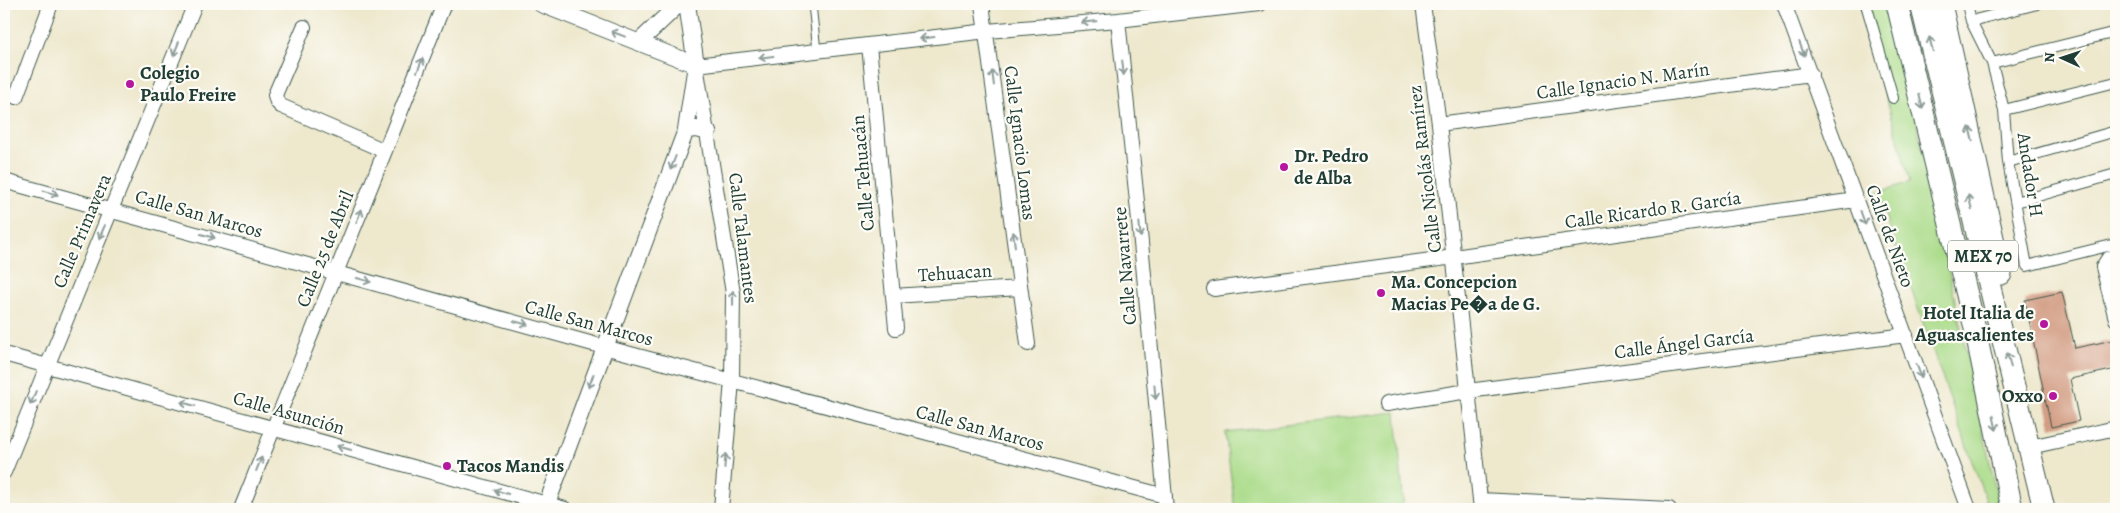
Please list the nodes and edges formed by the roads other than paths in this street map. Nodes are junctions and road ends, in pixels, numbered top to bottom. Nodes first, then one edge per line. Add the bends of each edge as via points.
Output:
1 (51, 4) edge
2 (195, 4) edge
3 (444, 4) edge
4 (541, 4) edge
5 (679, 4) edge
6 (687, 4) edge
7 (812, 4) edge
8 (982, 4) edge
9 (1259, 4) edge
10 (1423, 4) edge
11 (1784, 4) edge
12 (1866, 4) edge
13 (1897, 4) edge
14 (1921, 4) edge
15 (1941, 4) edge
16 (1967, 4) edge
17 (2037, 4) edge
18 (1175, 9) edge
19 (1118, 20) junction
20 (1971, 21) junction
21 (304, 28) dead end
22 (987, 31) junction
23 (2116, 32) edge
24 (639, 42) junction
25 (869, 45) junction
26 (817, 51) junction
27 (1992, 64) junction
28 (696, 65) junction
29 (1811, 74) junction
30 (2116, 82) edge
31 (16, 97) dead end
32 (1893, 98) dead end
33 (2004, 110) junction
34 (1439, 124) junction
35 (686, 130) junction
36 (2116, 131) edge
37 (708, 132) junction
38 (385, 151) junction
39 (2008, 162) junction
40 (2116, 174) edge
41 (4, 180) edge
42 (1856, 200) junction
43 (2016, 202) junction
44 (112, 209) junction
45 (2116, 244) edge
46 (2116, 256) edge
47 (1454, 258) junction
48 (336, 272) junction
49 (1020, 288) junction
50 (1214, 289) dead end
51 (893, 296) junction
52 (2116, 318) edge
53 (896, 328) dead end
54 (1906, 335) junction
55 (2003, 337) junction
56 (1028, 344) dead end
57 (604, 346) junction
58 (4, 354) edge
59 (46, 365) junction
60 (732, 381) junction
61 (1468, 391) junction
62 (1386, 404) dead end
63 (274, 428) junction
64 (2116, 428) edge
65 (2030, 447) junction
66 (4, 472) edge
67 (1166, 503) edge
68 (1480, 505) edge
69 (546, 507) edge
70 (241, 509) edge
71 (565, 509) edge
72 (721, 509) edge
73 (1669, 509) edge
74 (1969, 509) edge
75 (2012, 509) edge
76 (2044, 509) edge

1 - 31 street
2 -> 44 street, Calle Primavera
38 -> 3 street, Calle 25 de Abril
24 -> 4 street
5 - 24 street
6 - 28 street, Calle Talamantes
7 - 26 lane
8 - 22 street, Calle Ignacio Lomas
9 - 18 street
10 - 34 street, Calle Nicolás Ramírez
11 -> 29 street, Calle de Nieto
12 - 32 street
13 -> 75 main road, MEX 70 via 1974,324
55 -> 14 main road, MEX 70
55 -> 15 main road via 2000,263
16 - 20 street, Andador H
17 - 20 street
18 - 19 street
19 -> 22 street
19 -> 67 street, Calle Navarrete
20 - 27 street, Andador H
21 - 38 street via 276,96 277,102
22 -> 25 street
49 -> 22 street, Calle Ignacio Lomas
23 - 27 street
24 - 28 street
25 - 26 street
25 - 51 street, Calle Tehuacán
26 -> 28 street
27 - 33 street, Andador H
28 - 35 street
28 - 37 street, Calle Talamantes
29 - 34 street, Calle Ignacio N. Marín
29 - 42 street, Calle de Nieto
30 - 33 street
33 - 39 street, Andador H
34 - 47 street, Calle Nicolás Ramírez
35 - 37 street
35 -> 57 street
36 - 39 street
60 -> 37 street, Calle Talamantes via 733,293
48 -> 38 street, Calle 25 de Abril
39 - 43 street, Andador H
40 - 43 street
41 -> 44 street, Calle San Marcos
42 - 47 street, Calle Ricardo R. García
42 -> 54 street, Calle de Nieto
43 - 45 street, Andador H via 2028,266
44 -> 48 street, Calle San Marcos
44 -> 59 street, Calle Primavera
46 - 52 street via 2108,259 2104,267
47 - 50 street, Calle Ricardo R. García
47 - 61 street, Calle Nicolás Ramírez
48 -> 57 street, Calle San Marcos
48 - 63 street, Calle 25 de Abril
49 - 51 street, Tehuacan
49 - 56 street, Calle Ignacio Lomas
51 - 53 street, Calle Tehuacán
54 - 61 street, Calle Ángel García
54 -> 74 street, Calle de Nieto
65 -> 55 main road, MEX 70
57 - 60 street, Calle San Marcos
57 -> 69 street
58 - 59 street, Calle Asunción
63 -> 59 street, Calle Asunción
59 -> 66 street, Calle Primavera
60 - 67 street, Calle San Marcos
72 -> 60 street, Calle Talamantes
61 - 62 street, Calle Ángel García
61 - 68 street, Calle Nicolás Ramírez
69 -> 63 street, Calle Asunción
70 -> 63 street, Calle 25 de Abril
64 - 65 street
65 - 76 main road, MEX 70
68 - 73 street
69 - 71 street, Calle Asunción

